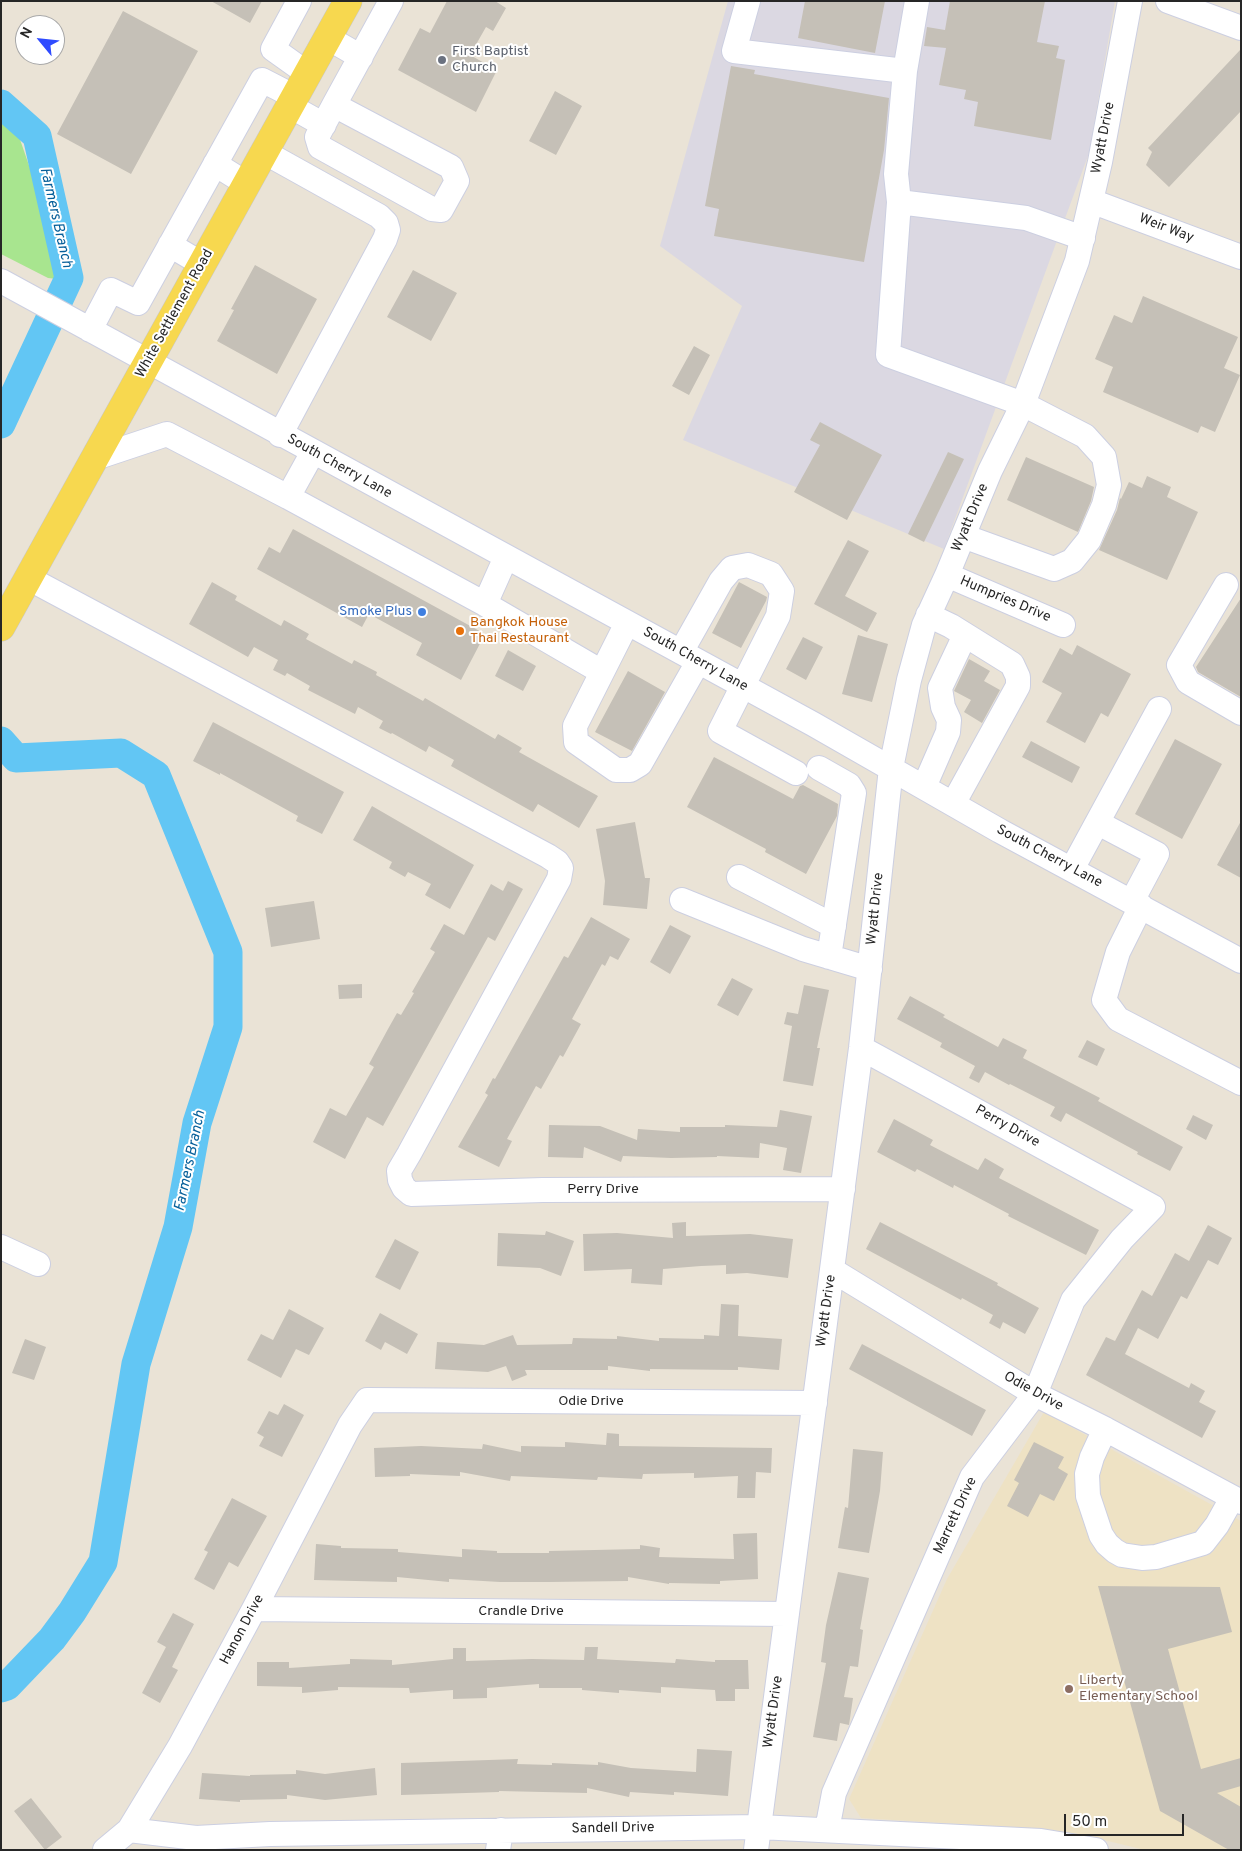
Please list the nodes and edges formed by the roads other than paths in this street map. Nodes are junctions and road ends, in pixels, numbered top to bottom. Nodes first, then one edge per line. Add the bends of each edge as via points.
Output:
1 (299, 1) edge
2 (348, 1) edge
3 (391, 1) edge
4 (748, 1) edge
5 (918, 1) edge
6 (1130, 1) edge
7 (1168, 1) edge
8 (1241, 28) edge
9 (328, 38) junction
10 (361, 57) junction
11 (905, 71) junction
12 (297, 93) junction
13 (326, 125) junction
14 (264, 152) junction
15 (215, 164) junction
16 (305, 176) junction
17 (247, 184) junction
18 (1091, 201) junction
19 (899, 202) junction
20 (1083, 238) junction
21 (170, 245) junction
22 (1241, 257) edge
23 (202, 264) junction
24 (4, 289) edge
25 (84, 327) junction
26 (148, 362) junction
27 (1023, 404) junction
28 (280, 435) junction
29 (313, 452) junction
30 (95, 458) junction
31 (288, 497) junction
32 (963, 536) junction
33 (506, 557) junction
34 (947, 576) junction
35 (28, 578) junction
36 (1226, 585) dead end
37 (485, 604) junction
38 (928, 615) junction
39 (628, 623) junction
40 (1063, 625) dead end
41 (1, 628) edge
42 (965, 635) junction
43 (689, 657) junction
44 (602, 672) junction
45 (743, 686) junction
46 (1159, 709) dead end
47 (1241, 713) edge
48 (852, 746) junction
49 (891, 768) junction
50 (796, 773) dead end
51 (924, 787) junction
52 (954, 804) junction
53 (1098, 822) junction
54 (1072, 869) junction
55 (739, 877) dead end
56 (682, 900) dead end
57 (1136, 904) junction
58 (834, 926) junction
59 (829, 957) junction
60 (1241, 961) edge
61 (870, 969) junction
62 (861, 1048) junction
63 (1241, 1083) edge
64 (843, 1189) junction
65 (1153, 1207) joint
66 (1, 1247) edge
67 (38, 1264) dead end
68 (832, 1270) junction
69 (1035, 1394) junction
70 (367, 1400) joint
71 (815, 1404) junction
72 (1105, 1429) junction
73 (1237, 1500) edge
74 (254, 1609) junction
75 (787, 1614) junction
76 (129, 1830) junction
77 (827, 1830) junction
78 (757, 1838) edge
79 (499, 1840) edge
80 (269, 1842) edge
81 (978, 1844) edge
82 (106, 1850) edge
83 (1096, 1850) edge

1 - 12 street via 273,49
2 - 9 main road, White Settlement Road
3 - 10 street
4 - 11 street via 734,52
5 - 11 street
6 - 18 street, Wyatt Drive
7 - 8 street
9 - 10 street
9 - 12 main road, White Settlement Road
10 - 13 street
11 - 19 street via 896,174
12 - 13 street
12 - 14 main road, White Settlement Road
12 - 15 street via 262,80
13 - 13 street via 432,209 441,210 457,181 451,167
13 - 16 street
14 - 16 street
14 - 17 main road, White Settlement Road
15 - 17 street
15 - 21 street
16 - 28 street via 379,216 388,230
17 - 23 main road, White Settlement Road
18 - 20 street, Wyatt Drive
18 - 22 street, Weir Way
19 - 20 street via 1026,218
19 - 27 street via 888,354
20 - 27 street, Wyatt Drive
21 - 23 street
21 - 25 street via 138,303 111,290
23 - 26 main road, White Settlement Road
24 - 25 street, South Cherry Lane via 39,302
25 - 26 street, South Cherry Lane
26 - 28 street, South Cherry Lane
26 - 30 main road, White Settlement Road
27 - 32 street, Wyatt Drive
27 - 32 street via 1085,436 1104,457 1109,486 1089,540 1072,562 1054,569
28 - 29 street, South Cherry Lane
29 - 31 street
29 - 33 street, South Cherry Lane
30 - 31 street via 167,434
30 - 35 main road, White Settlement Road
31 - 37 street
32 - 34 street, Wyatt Drive
33 - 37 street
33 - 39 street, South Cherry Lane
34 - 38 street, Wyatt Drive
34 - 40 street, Humpries Drive
35 - 41 main road, White Settlement Road
35 - 64 street, Perry Drive via 557,862 561,868 559,879 399,1171 404,1188 411,1194
36 - 47 street via 1179,665 1188,682
37 - 44 street
38 - 42 street
38 - 49 street, Wyatt Drive via 909,680
39 - 43 street, South Cherry Lane
39 - 44 street
42 - 51 street via 940,688 949,720 948,732
42 - 52 street via 1012,664 1018,686
43 - 44 street via 640,764 630,770 616,770 576,742 574,726
43 - 45 street, South Cherry Lane
43 - 45 street via 721,581 732,568 748,565 771,574 782,591 778,616
45 - 48 street, South Cherry Lane
45 - 50 street via 720,731
46 - 53 street
48 - 49 street, South Cherry Lane
48 - 58 street via 827,772 852,789 854,798
49 - 51 street, South Cherry Lane
49 - 61 street, Wyatt Drive
51 - 52 street, South Cherry Lane
52 - 54 street, South Cherry Lane
53 - 54 street
53 - 57 street via 1157,854
54 - 57 street, South Cherry Lane
55 - 58 street
56 - 59 street via 773,938
57 - 60 street, South Cherry Lane
57 - 63 street via 1104,1000 1118,1019
58 - 59 street
59 - 61 street
61 - 62 street, Wyatt Drive
62 - 64 street, Wyatt Drive
62 - 65 street, Perry Drive
64 - 68 street, Wyatt Drive
65 - 69 street, Marrett Drive via 1122,1239 1073,1300
66 - 67 street
68 - 69 street, Odie Drive
68 - 71 street, Wyatt Drive
69 - 72 street, Odie Drive
69 - 77 street, Marrett Drive via 972,1477 834,1793
70 - 71 street, Odie Drive
70 - 74 street, Hanon Drive via 350,1425
71 - 75 street, Wyatt Drive
72 - 73 street, Odie Drive
72 - 73 street via 1087,1474 1088,1496 1101,1535 1115,1552 1149,1558 1203,1543
74 - 75 street, Crandle Drive
74 - 76 street, Hanon Drive via 180,1746
75 - 78 street, Wyatt Drive
76 - 80 street, Sandell Drive
76 - 82 street, Hanon Drive
77 - 78 street, Sandell Drive
77 - 81 street, Sandell Drive
78 - 79 street, Sandell Drive
79 - 80 street, Sandell Drive
81 - 83 street, Sandell Drive via 1042,1841

